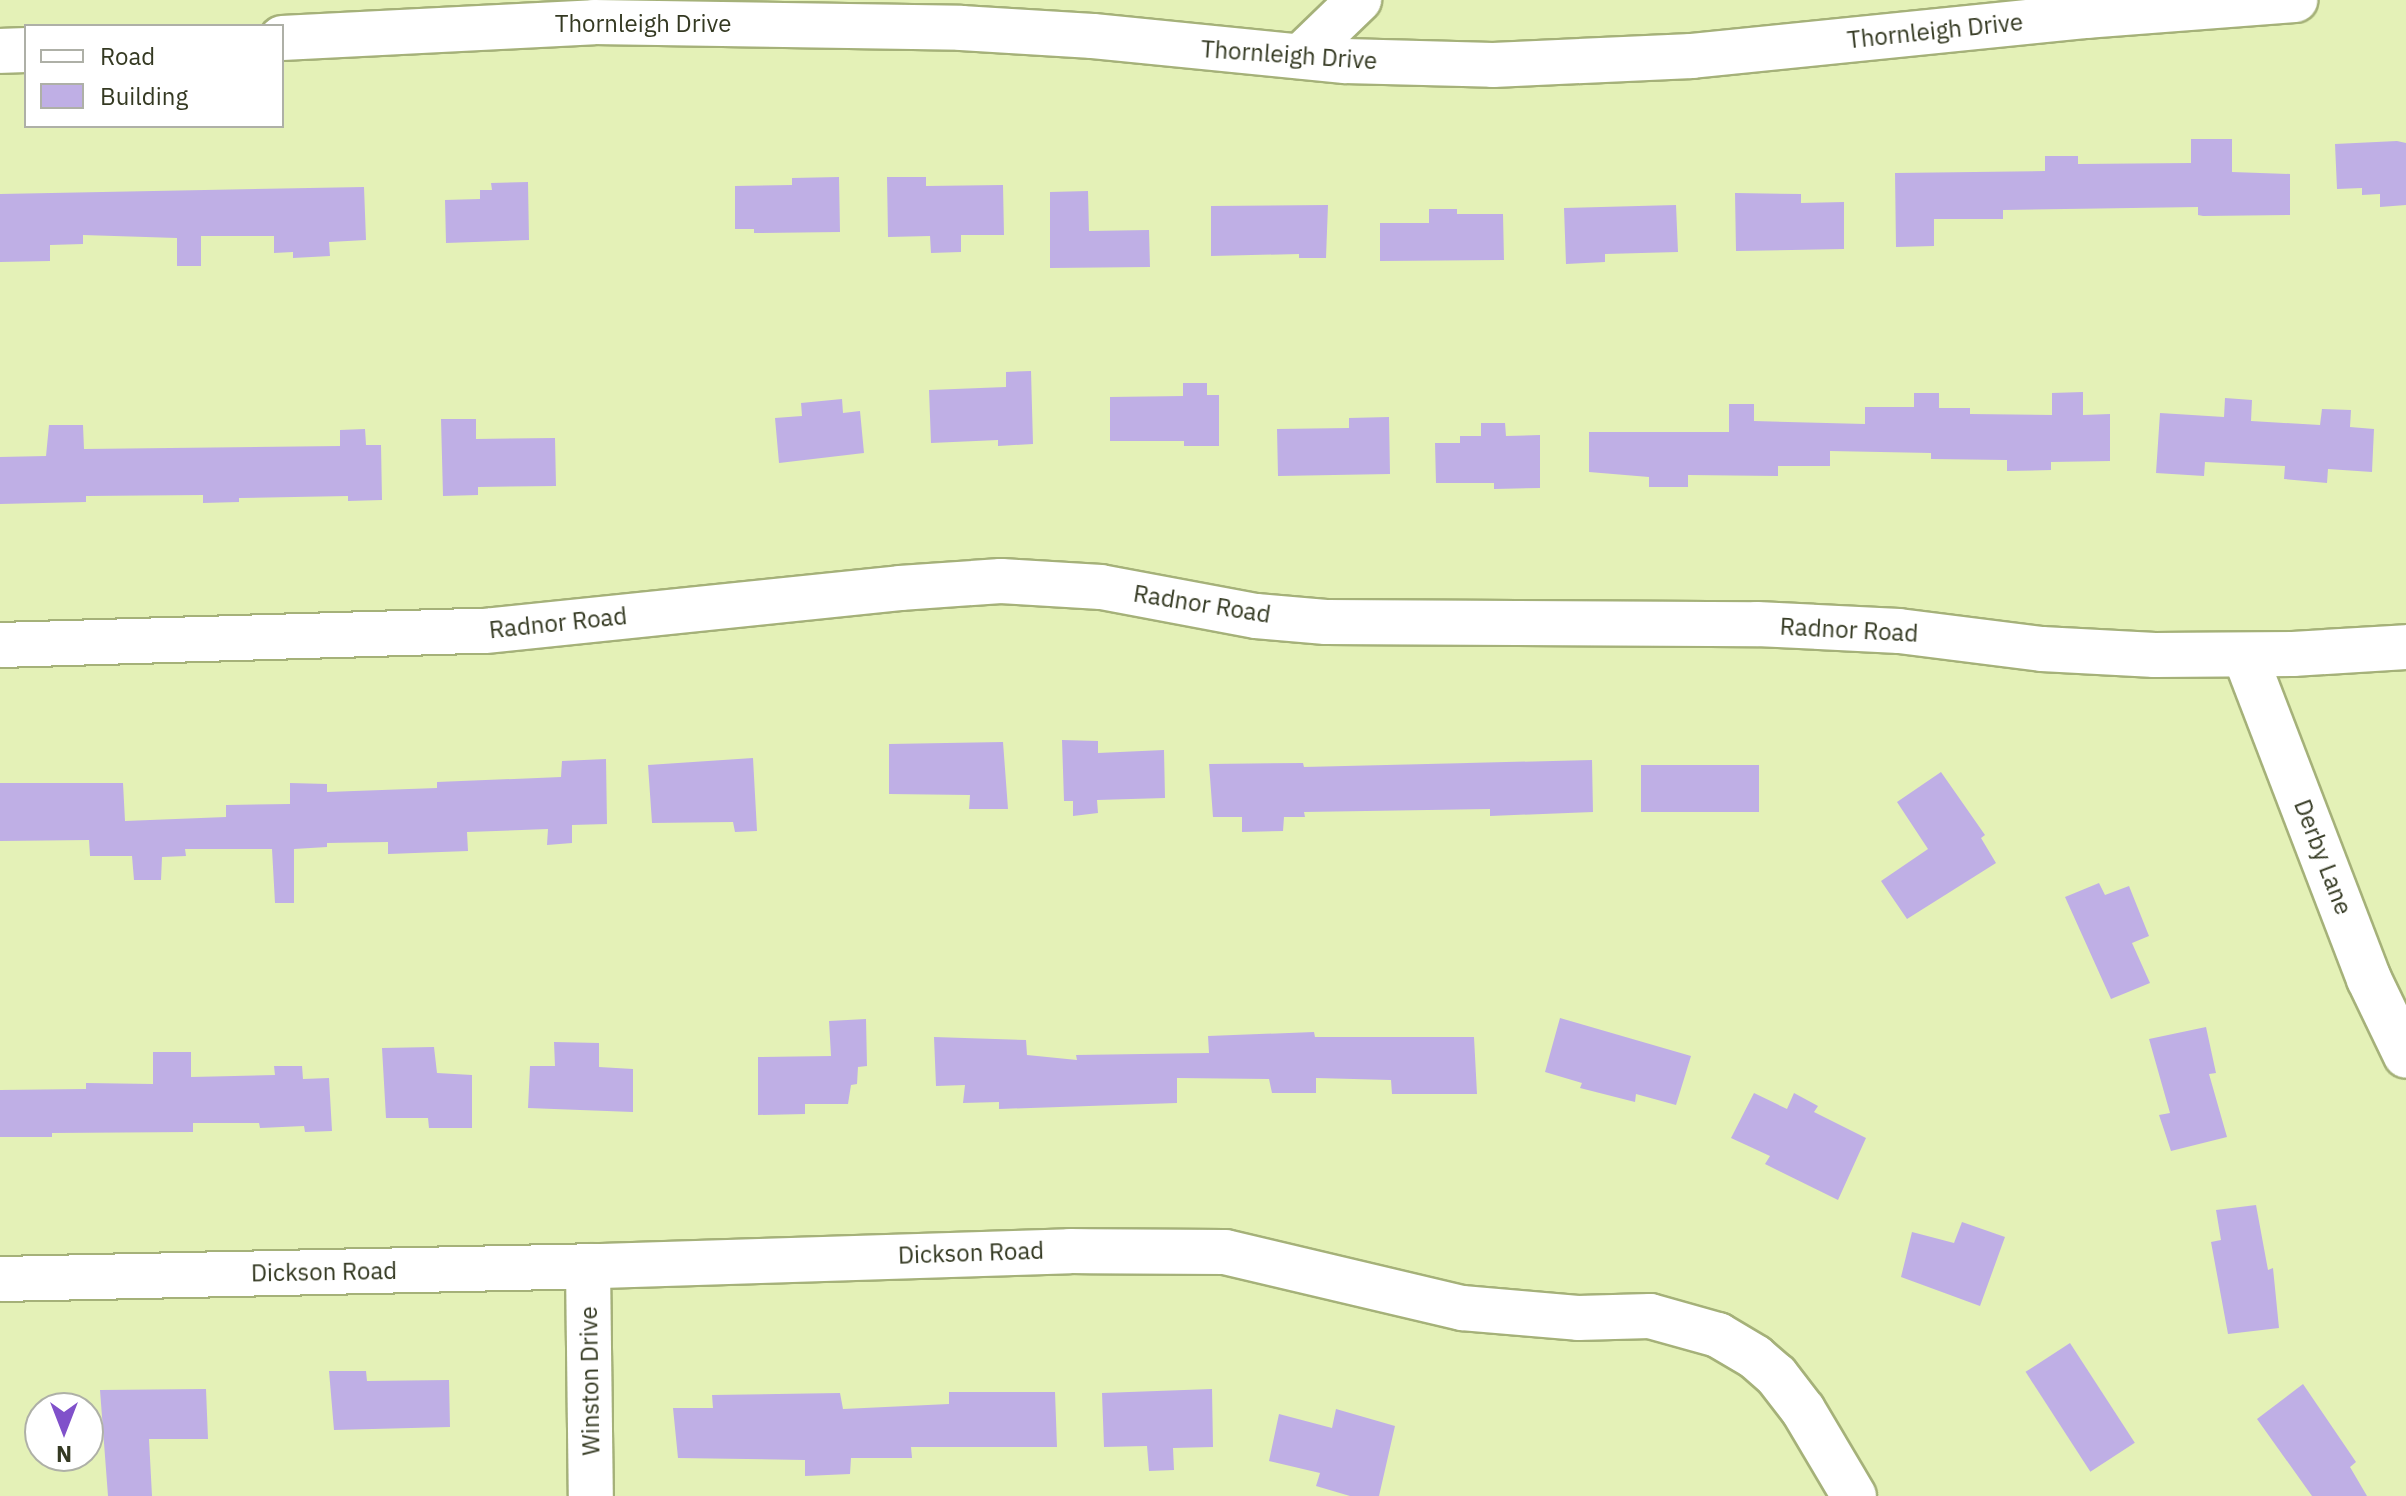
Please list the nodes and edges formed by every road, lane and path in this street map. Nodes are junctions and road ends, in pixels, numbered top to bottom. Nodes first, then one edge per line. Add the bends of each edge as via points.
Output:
1 (1359, 0) edge
2 (2295, 0) edge
3 (560, 12) edge
4 (284, 38) edge
5 (24, 50) edge
6 (0, 51) edge
7 (1301, 56) junction
8 (0, 645) edge
9 (2406, 647) edge
10 (2245, 656) junction
11 (2406, 1056) edge
12 (588, 1266) junction
13 (0, 1279) edge
14 (591, 1496) edge
15 (1854, 1496) edge

1 - 7 street
2 - 7 street, Thornleigh Drive via 1607,62 1406,64
3 - 4 street, Thornleigh Drive
3 - 7 street, Thornleigh Drive via 1064,33
5 - 6 street
8 - 10 street, Radnor Road via 485,631 1001,581 1101,587 1256,616 1326,622 1757,624 1899,631 2042,649
9 - 10 street, Radnor Road
10 - 11 street, Derby Lane via 2369,979
12 - 13 street, Dickson Road
12 - 14 street, Winston Drive
12 - 15 street, Dickson Road via 1187,1249 1299,1267 1462,1308 1578,1318 1650,1316 1718,1335 1776,1375

